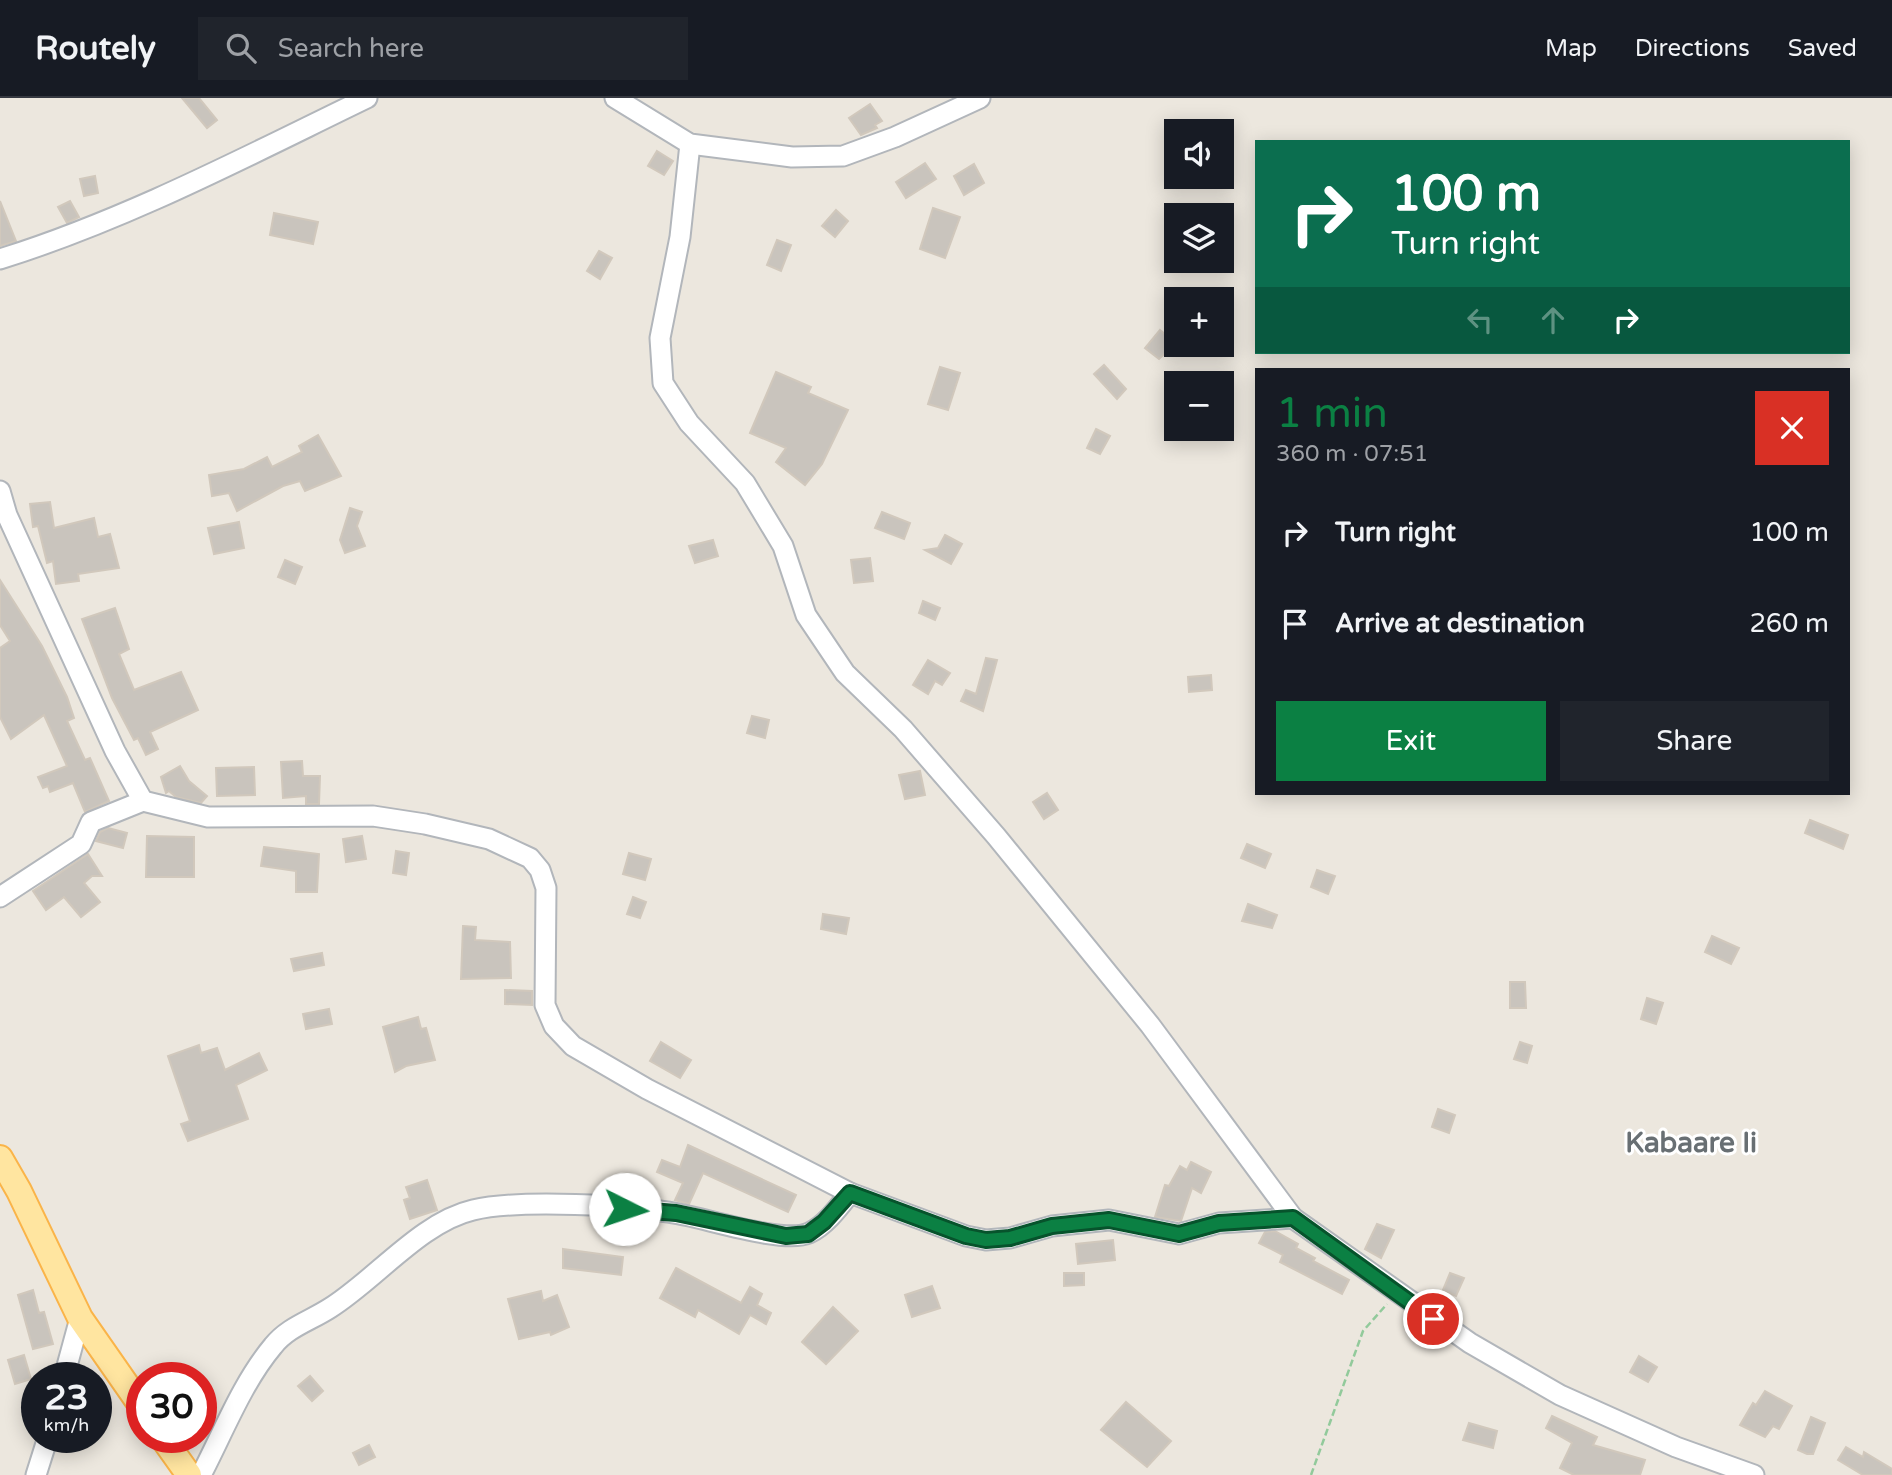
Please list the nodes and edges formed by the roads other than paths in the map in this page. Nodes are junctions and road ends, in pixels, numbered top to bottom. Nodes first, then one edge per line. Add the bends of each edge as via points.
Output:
1 (367, 98) edge
2 (615, 98) edge
3 (979, 98) edge
4 (690, 144) junction
5 (0, 259) edge
6 (0, 491) edge
7 (143, 801) junction
8 (0, 897) edge
9 (0, 1158) edge
10 (850, 1193) junction
11 (1293, 1218) junction
12 (80, 1318) junction
13 (68, 1362) edge
14 (126, 1384) edge
15 (43, 1453) edge
16 (173, 1453) edge
17 (36, 1475) edge
18 (189, 1475) edge
19 (201, 1475) edge
20 (1754, 1475) edge

1 - 5 street via 102,222
2 - 4 street
3 - 4 street via 843,156 792,157
4 - 11 street via 680,237 660,338 663,383 689,423 745,483 783,545 806,615 845,673 903,729 996,836 1150,1025
6 - 7 street via 109,739
7 - 8 street via 91,822 81,844
7 - 10 street via 208,817 386,818 489,839 530,858 546,888 545,1005 554,1026 573,1046
9 - 12 main road
10 - 11 street via 986,1240 1109,1220 1179,1234 1219,1223
10 - 19 street via 808,1234 786,1236 676,1213 527,1204 471,1210 418,1237 329,1309 296,1325 274,1344
11 - 20 street via 1396,1294 1560,1395 1676,1447
12 - 13 street
12 - 14 main road
15 - 17 street
16 - 18 main road

